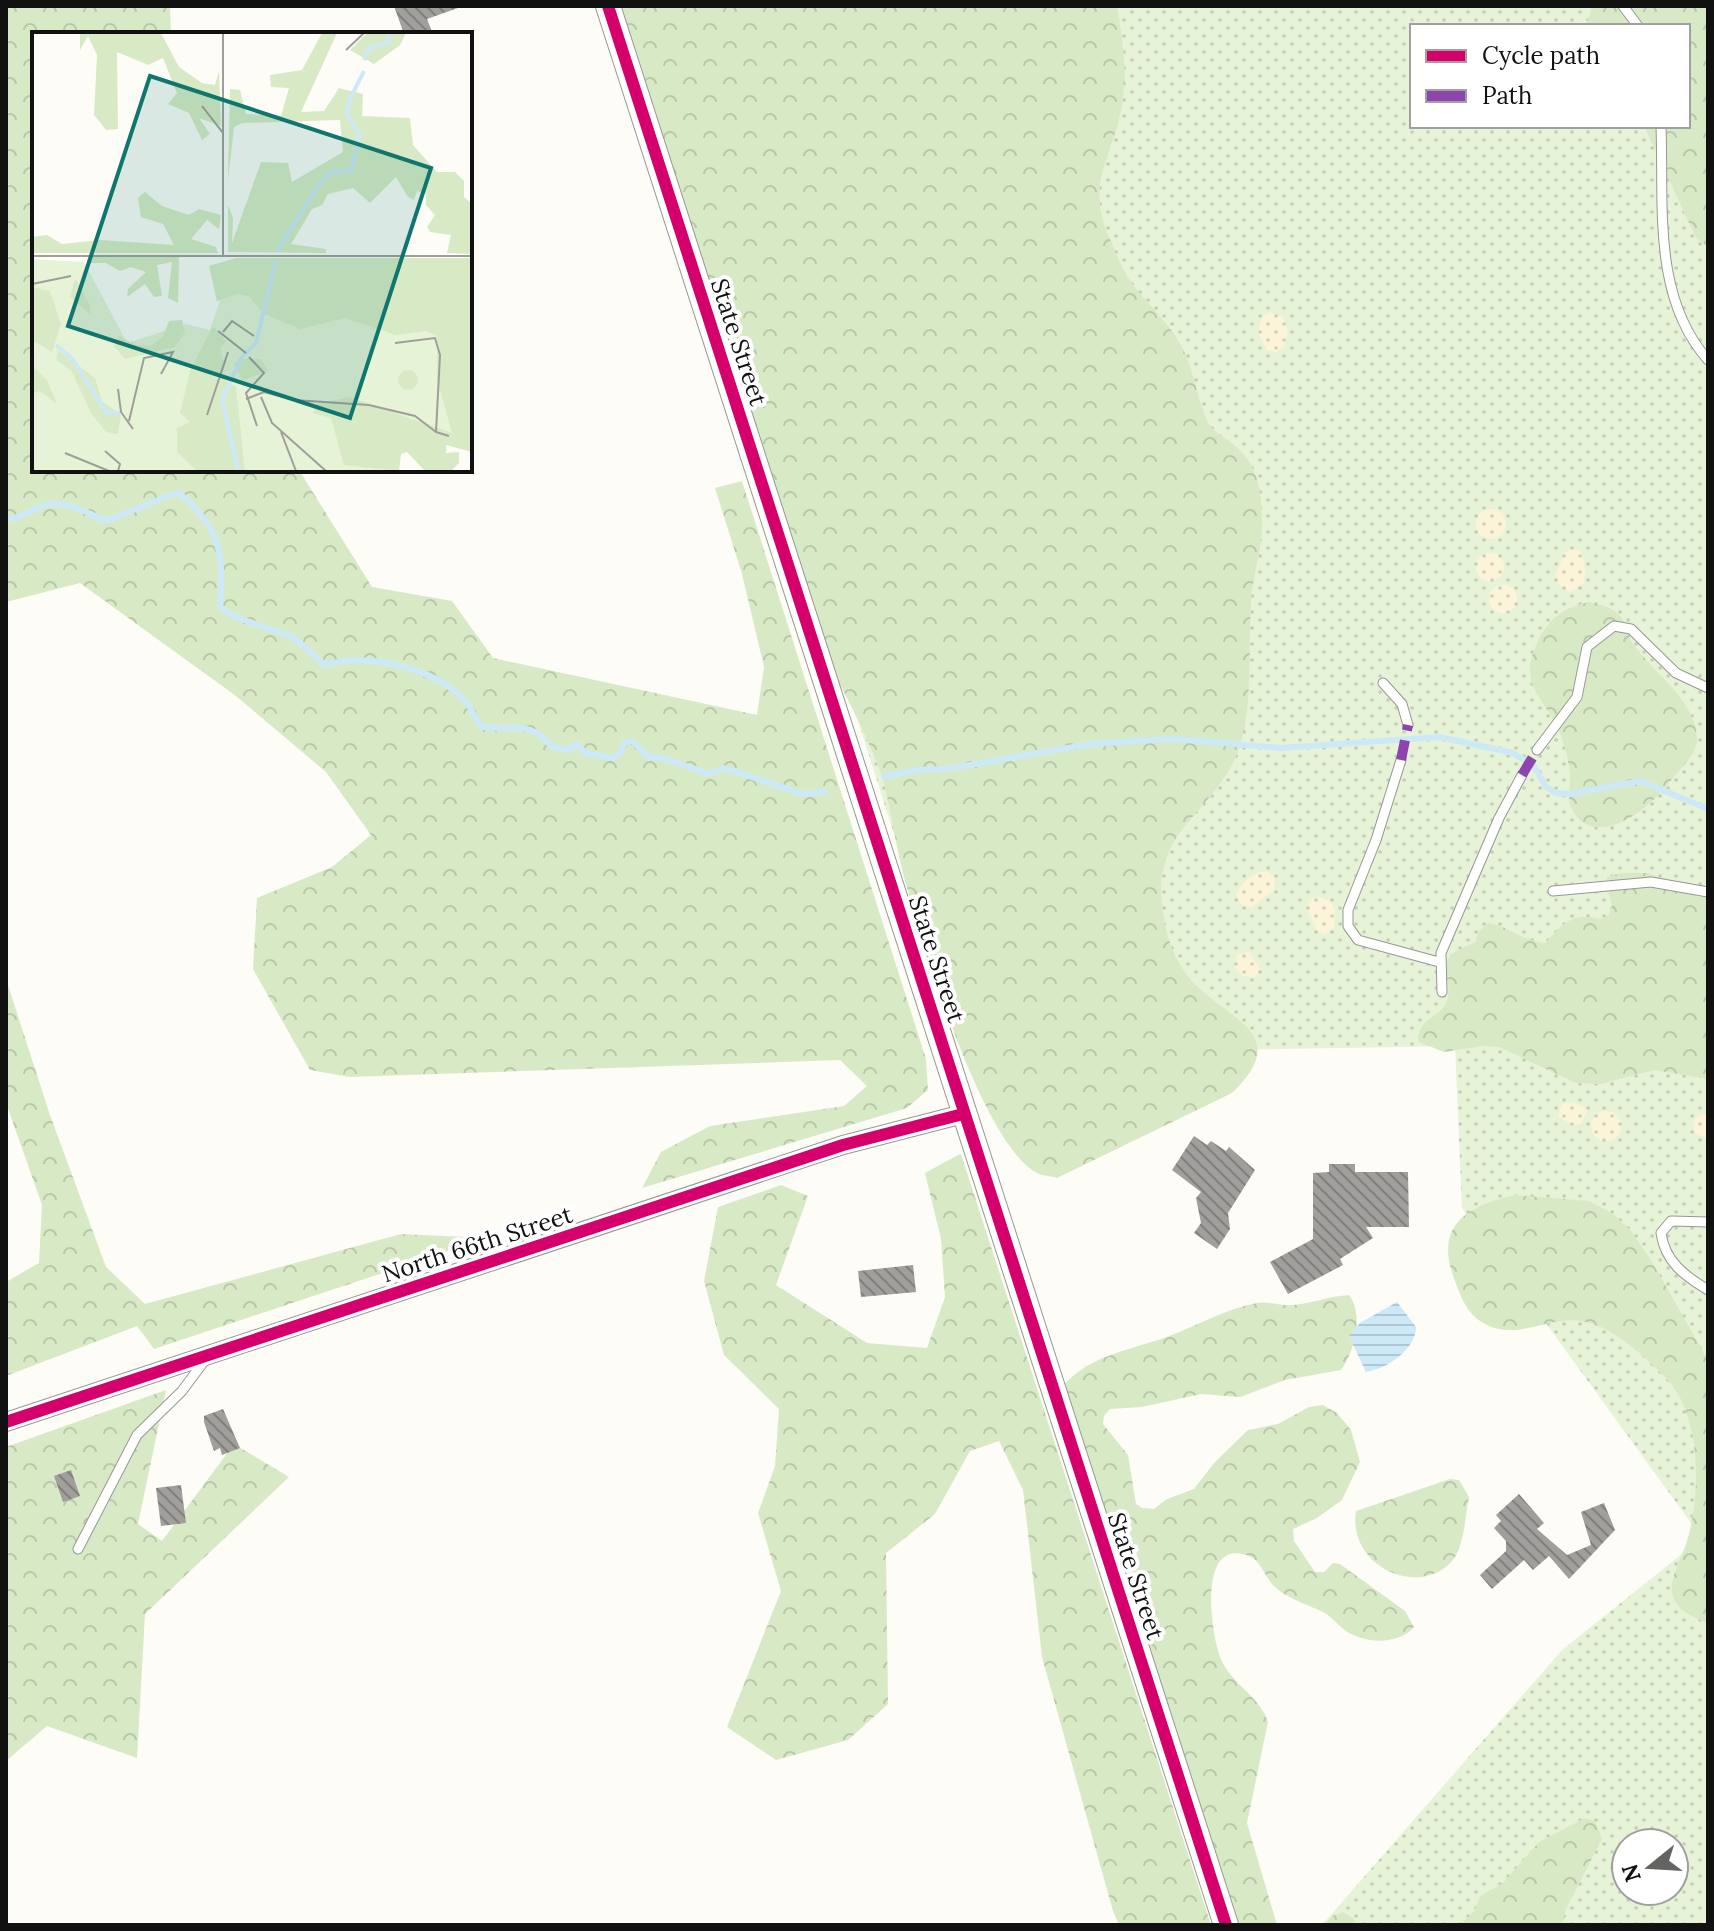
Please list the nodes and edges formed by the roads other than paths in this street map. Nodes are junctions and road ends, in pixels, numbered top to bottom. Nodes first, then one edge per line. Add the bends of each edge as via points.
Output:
1 (608, 6) edge
2 (1623, 6) edge
3 (1636, 24) edge
4 (1661, 128) edge
5 (1708, 360) edge
6 (1383, 683) dead end
7 (1708, 688) edge
8 (1408, 725) dead end
9 (1537, 750) dead end
10 (1401, 760) dead end
11 (1522, 775) dead end
12 (1553, 891) dead end
13 (1708, 892) edge
14 (1439, 962) junction
15 (1442, 992) dead end
16 (963, 1114) junction
17 (1708, 1222) edge
18 (1708, 1290) edge
19 (209, 1354) junction
20 (6, 1422) edge
21 (78, 1549) dead end
22 (1226, 1925) edge

1 - 16 street, State Street
2 - 3 lane
4 - 5 lane via 1673,300 1681,324
6 - 8 lane via 1402,704
7 - 9 lane via 1676,673 1631,629 1614,626 1587,647 1577,697
10 - 14 lane via 1348,910 1348,926 1358,940
11 - 14 lane
12 - 13 lane via 1651,882
14 - 15 lane
16 - 19 street, North 66th Street via 843,1145
16 - 22 street, State Street
17 - 18 lane via 1679,1219 1667,1223 1661,1233 1674,1265
19 - 20 street, North 66th Street
19 - 21 lane via 182,1391 137,1435

